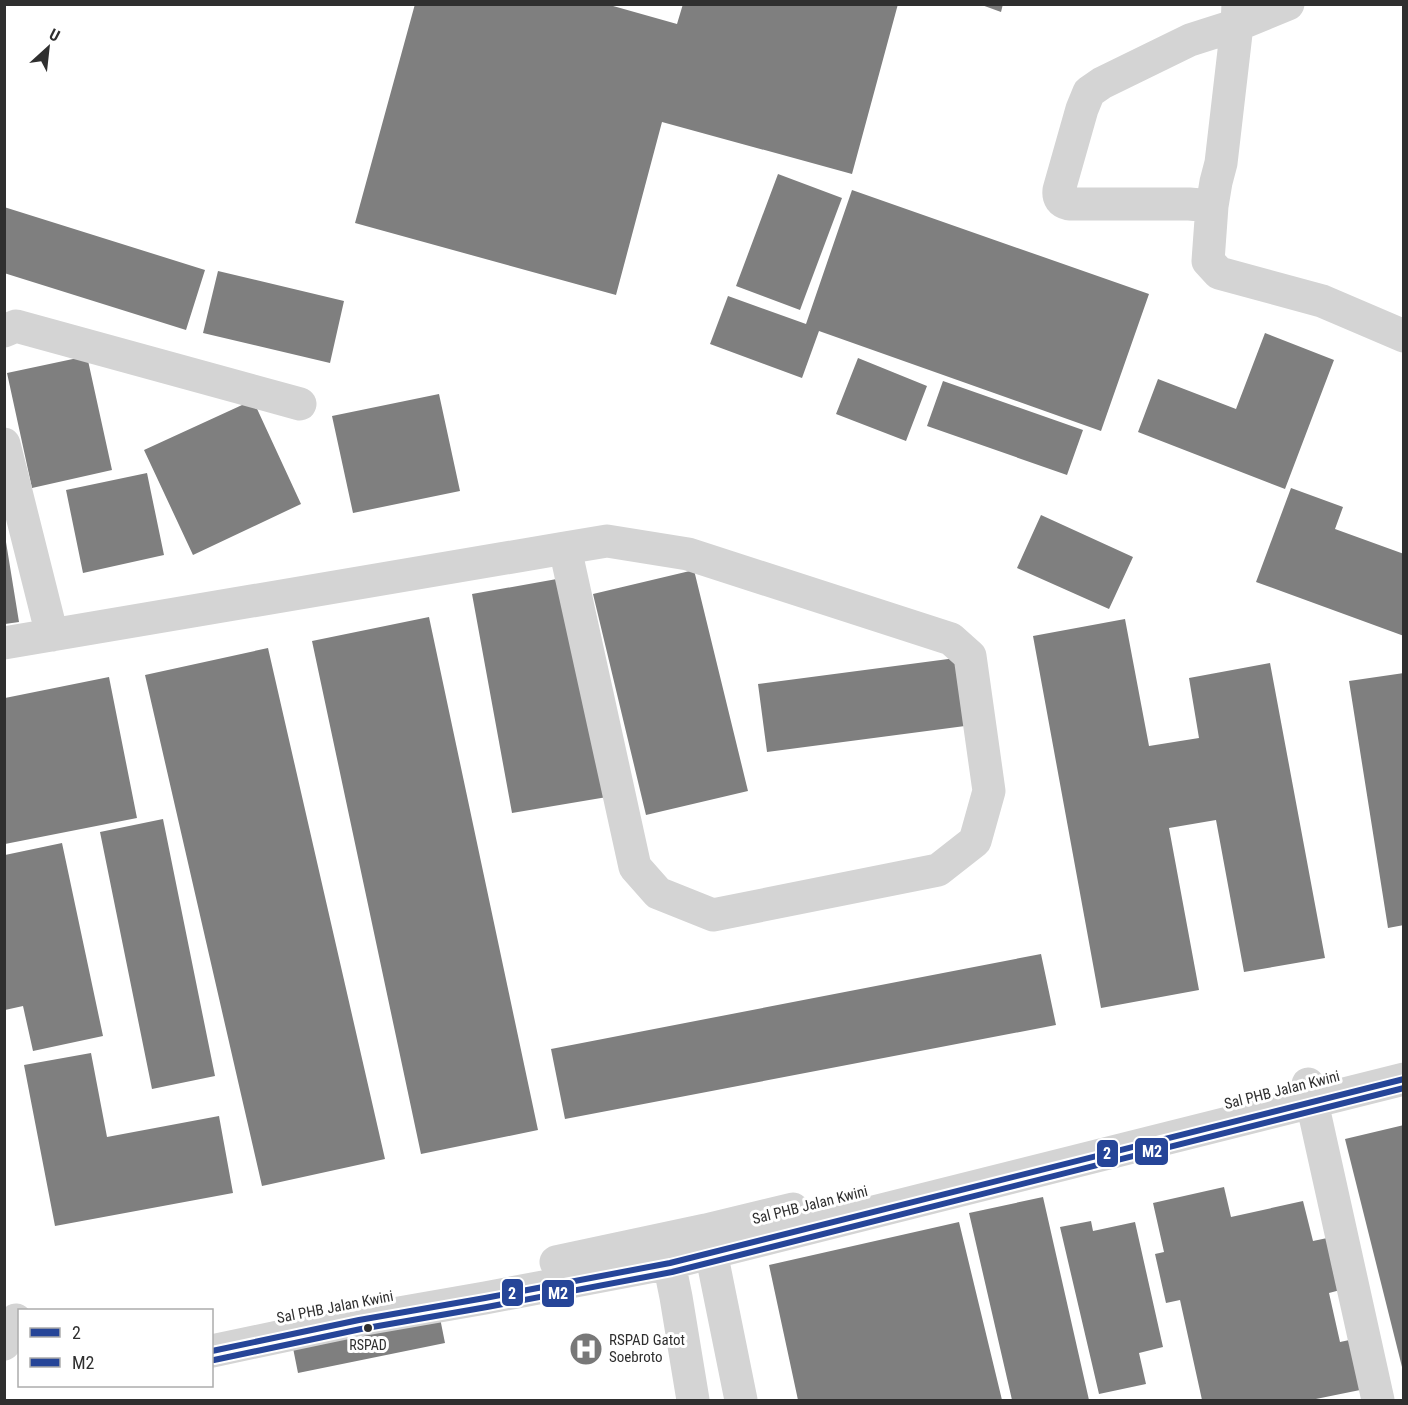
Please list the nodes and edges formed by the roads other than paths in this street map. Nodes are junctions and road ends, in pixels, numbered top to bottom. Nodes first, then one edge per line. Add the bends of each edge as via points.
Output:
1 (1288, 4) edge
2 (1238, 15) edge
3 (1212, 206) junction
4 (4, 331) edge
5 (1404, 336) edge
6 (300, 404) dead end
7 (4, 444) edge
8 (565, 548) junction
9 (52, 635) junction
10 (4, 643) edge
11 (1404, 1059) edge
12 (1404, 1079) edge
13 (1310, 1094) junction
14 (708, 1242) junction
15 (667, 1251) junction
16 (213, 1331) edge
17 (213, 1351) edge
18 (4, 1355) edge
19 (18, 1361) edge
20 (693, 1401) edge
21 (741, 1401) edge
22 (1378, 1401) edge

1 - 2 street
2 - 3 street via 1221,164
2 - 3 street via 1089,92 1059,190 1059,198 1069,204
3 - 5 street via 1208,261 1219,273 1322,301
4 - 6 street via 16,326
7 - 9 street
8 - 8 street via 607,541 688,554 951,639 970,656 989,791 975,840 938,870 713,915 658,893 635,867
8 - 9 street
9 - 10 street
11 - 13 street, Sal PHB Jalan Kwini
12 - 13 street
13 - 14 street
13 - 22 street
14 - 15 street
14 - 21 street
15 - 16 street, Sal PHB Jalan Kwini via 480,1278
15 - 17 street via 497,1296
15 - 20 street
18 - 19 street

